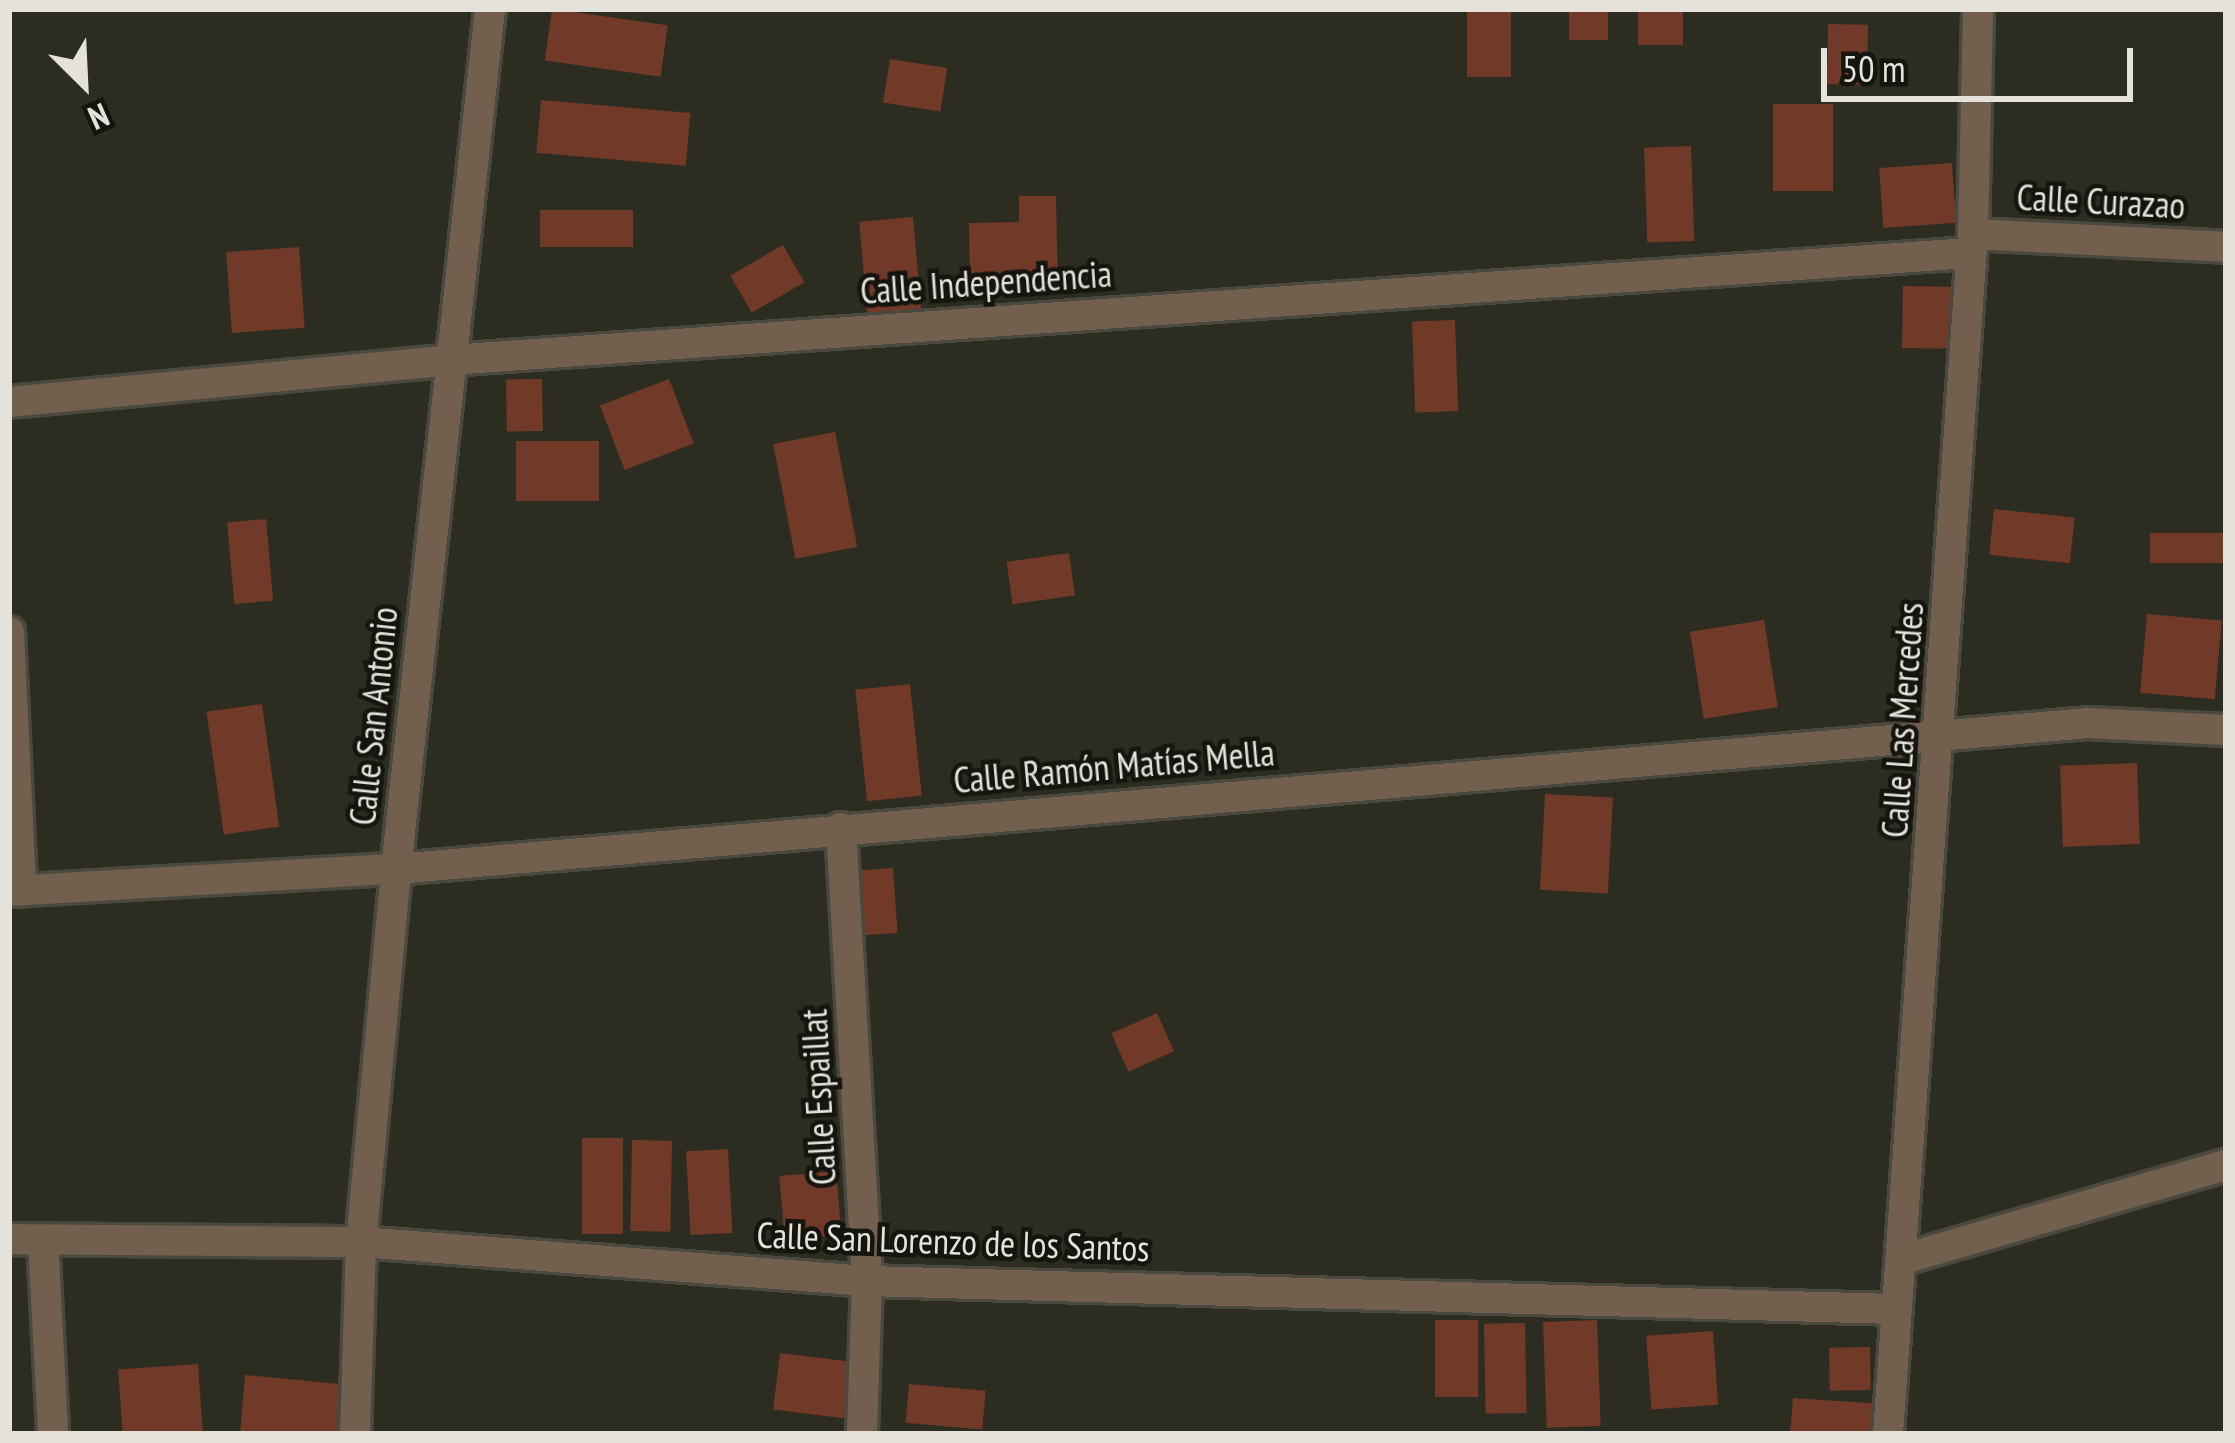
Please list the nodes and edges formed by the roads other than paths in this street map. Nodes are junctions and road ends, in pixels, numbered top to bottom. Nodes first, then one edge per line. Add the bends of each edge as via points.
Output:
1 (490, 9) edge
2 (1978, 9) edge
3 (1972, 244) junction
4 (2226, 247) edge
5 (450, 360) junction
6 (9, 402) edge
7 (9, 632) edge
8 (2226, 730) edge
9 (1941, 739) junction
10 (841, 828) junction
11 (396, 869) junction
12 (15, 891) edge
13 (2226, 1166) edge
14 (9, 1239) edge
15 (44, 1240) junction
16 (361, 1242) junction
17 (1904, 1259) junction
18 (867, 1281) junction
19 (1895, 1309) junction
20 (53, 1434) edge
21 (355, 1434) edge
22 (862, 1434) edge
23 (1888, 1434) edge

1 - 5 street, Calle San Antonio
2 - 3 street, Calle Las Mercedes
3 - 4 street, Calle Curazao
3 - 5 street, Calle Independencia
3 - 9 street, Calle Las Mercedes
5 - 6 street, Calle Independencia
5 - 11 street, Calle San Antonio
7 - 12 street
8 - 9 street, Calle Ramón Matías Mella via 2088,723
9 - 10 street, Calle Ramón Matías Mella
9 - 17 street, Calle Las Mercedes
10 - 11 street, Calle Ramón Matías Mella
10 - 18 street, Calle Espaillat
11 - 12 street, Calle Ramón Matías Mella
11 - 16 street, Calle San Antonio
13 - 17 street
14 - 15 street, Calle San Lorenzo de los Santos
15 - 16 street, Calle San Lorenzo de los Santos
15 - 20 street
16 - 18 street, Calle San Lorenzo de los Santos
16 - 21 street, Calle San Antonio
17 - 19 street, Calle Las Mercedes
18 - 19 street, Calle San Lorenzo de los Santos
18 - 22 street, Calle Espaillat
19 - 23 street, Calle Las Mercedes

